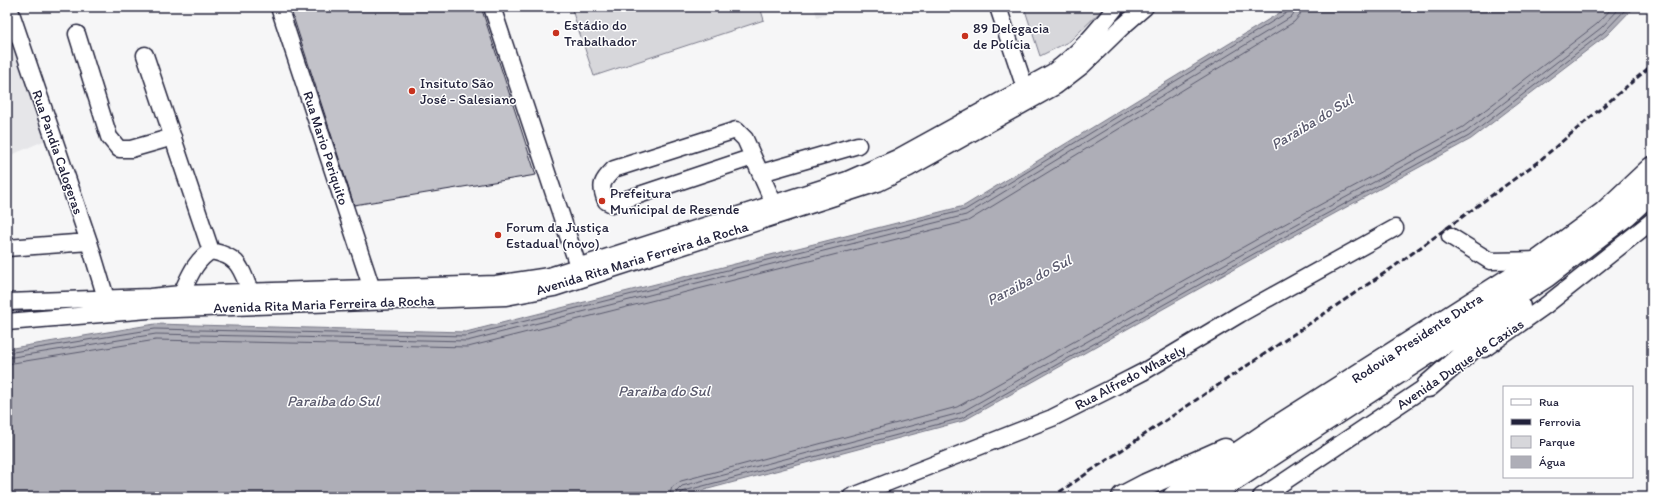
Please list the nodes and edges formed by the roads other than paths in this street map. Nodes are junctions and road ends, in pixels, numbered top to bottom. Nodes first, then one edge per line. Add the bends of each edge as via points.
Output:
1 (9, 7) edge
2 (279, 7) edge
3 (492, 7) edge
4 (998, 7) edge
5 (1116, 7) edge
6 (1145, 7) edge
7 (77, 34) dead end
8 (145, 55) dead end
9 (1025, 88) junction
10 (173, 138) junction
11 (858, 145) dead end
12 (753, 158) junction
13 (1652, 168) edge
14 (761, 173) junction
15 (1652, 191) edge
16 (774, 204) junction
17 (1627, 214) junction
18 (1652, 221) edge
19 (1395, 228) dead end
20 (1450, 236) dead end
21 (89, 242) junction
22 (7, 248) edge
23 (211, 251) junction
24 (1540, 260) junction
25 (579, 273) junction
26 (372, 289) junction
27 (251, 293) junction
28 (181, 294) junction
29 (7, 302) edge
30 (106, 306) junction
31 (7, 322) edge
32 (1428, 386) junction
33 (1274, 429) junction
34 (851, 497) edge
35 (1124, 497) edge
36 (1174, 497) edge
37 (1207, 497) edge
38 (1261, 497) edge

1 - 21 street, Rua Pandia Calogeras
2 - 26 street, Rua Mario Periquito
3 - 25 street
4 - 9 street
5 - 9 street, Avenida Rita Maria Ferreira da Rocha via 1073,57
6 - 25 street, Avenida Rita Maria Ferreira da Rocha via 1082,66 1056,86 878,183
7 - 10 street via 109,137 118,149 131,149
8 - 10 street
9 - 16 street, Avenida Rita Maria Ferreira da Rocha via 897,158 847,180
10 - 23 street
11 - 14 street
12 - 12 street via 612,204 606,201 601,190 604,179 614,169 736,130 745,139
12 - 14 street
13 - 24 highway, Rodovia Presidente Dutra via 1604,213
14 - 16 street
15 - 17 highway, Rodovia Presidente Dutra
16 - 25 street, Avenida Rita Maria Ferreira da Rocha
17 - 32 highway
17 - 37 highway, Rodovia Presidente Dutra via 1546,276
18 - 32 street, Avenida Duque de Caxias via 1545,306
19 - 34 street, Rua Alfredo Whately via 1240,314 1143,372 1052,418
20 - 24 street via 1490,261
21 - 22 street
21 - 30 street, Rua Pandia Calogeras
23 - 27 street via 226,254 240,266
23 - 28 street via 196,264
24 - 33 highway, Rodovia Presidente Dutra
25 - 26 street, Avenida Rita Maria Ferreira da Rocha via 496,284
25 - 30 street, Avenida Rita Maria Ferreira da Rocha via 554,288 506,297 148,310
26 - 27 street, Avenida Rita Maria Ferreira da Rocha
27 - 28 street, Avenida Rita Maria Ferreira da Rocha
28 - 30 street, Avenida Rita Maria Ferreira da Rocha
29 - 30 street, Avenida Rita Maria Ferreira da Rocha
30 - 31 street, Avenida Rita Maria Ferreira da Rocha
32 - 38 street, Avenida Duque de Caxias
33 - 35 highway
33 - 36 highway, Rodovia Presidente Dutra

